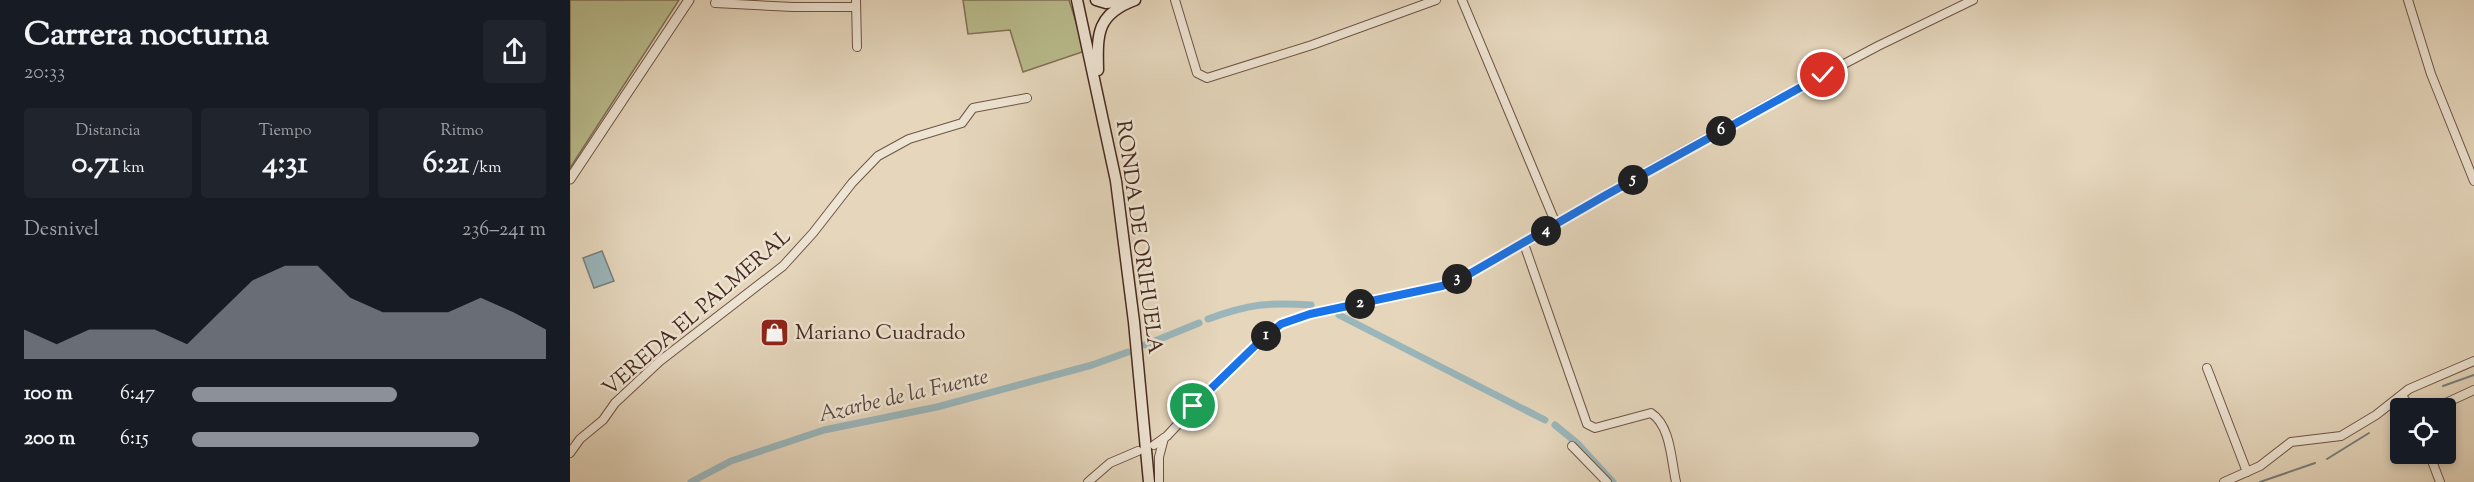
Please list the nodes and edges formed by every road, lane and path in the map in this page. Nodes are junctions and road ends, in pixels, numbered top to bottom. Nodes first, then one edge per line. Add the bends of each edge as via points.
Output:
1 (689, 0) edge
2 (1077, 0) edge
3 (1096, 0) edge
4 (1134, 0) edge
5 (1436, 0) edge
6 (1462, 0) edge
7 (1973, 0) edge
8 (2408, 0) edge
9 (1174, 2) edge
10 (715, 3) dead end
11 (856, 4) edge
12 (857, 47) dead end
13 (1099, 97) junction
14 (1027, 98) dead end
15 (570, 179) edge
16 (2474, 181) edge
17 (1556, 224) junction
18 (1524, 244) junction
19 (2474, 361) edge
20 (2207, 368) dead end
21 (2474, 390) edge
22 (2402, 396) joint
23 (2456, 398) edge
24 (1164, 438) junction
25 (1154, 445) dead end
26 (1572, 446) dead end
27 (1138, 451) dead end
28 (570, 453) edge
29 (2433, 464) edge
30 (2247, 472) junction
31 (1088, 482) edge
32 (1149, 482) edge
33 (1159, 482) edge
34 (1607, 482) edge
35 (1676, 482) edge
36 (2224, 482) edge
37 (2440, 482) edge

1 - 15 street
2 - 13 main road, RONDA DE ORIHUELA
3 - 4 main road
4 - 13 main road via 1116,9 1100,29
5 - 9 street via 1208,78 1197,73
6 - 17 street
7 - 17 street via 1776,100
8 - 16 street
10 - 11 street via 793,7
11 - 12 street
13 - 32 main road, RONDA DE ORIHUELA via 1121,219
14 - 28 street, VEREDA EL PALMERAL via 973,108 962,123 909,139 878,156 783,266 660,361
17 - 18 street
18 - 24 street via 1442,286 1310,314 1281,324 1219,380
18 - 35 street via 1587,424 1595,428 1651,413 1659,418
19 - 22 street via 2409,389
20 - 30 street
21 - 23 street
22 - 30 street via 2341,436 2291,442
24 - 25 street
24 - 33 street
26 - 34 street
27 - 31 street via 1110,463
29 - 37 street
30 - 36 street

